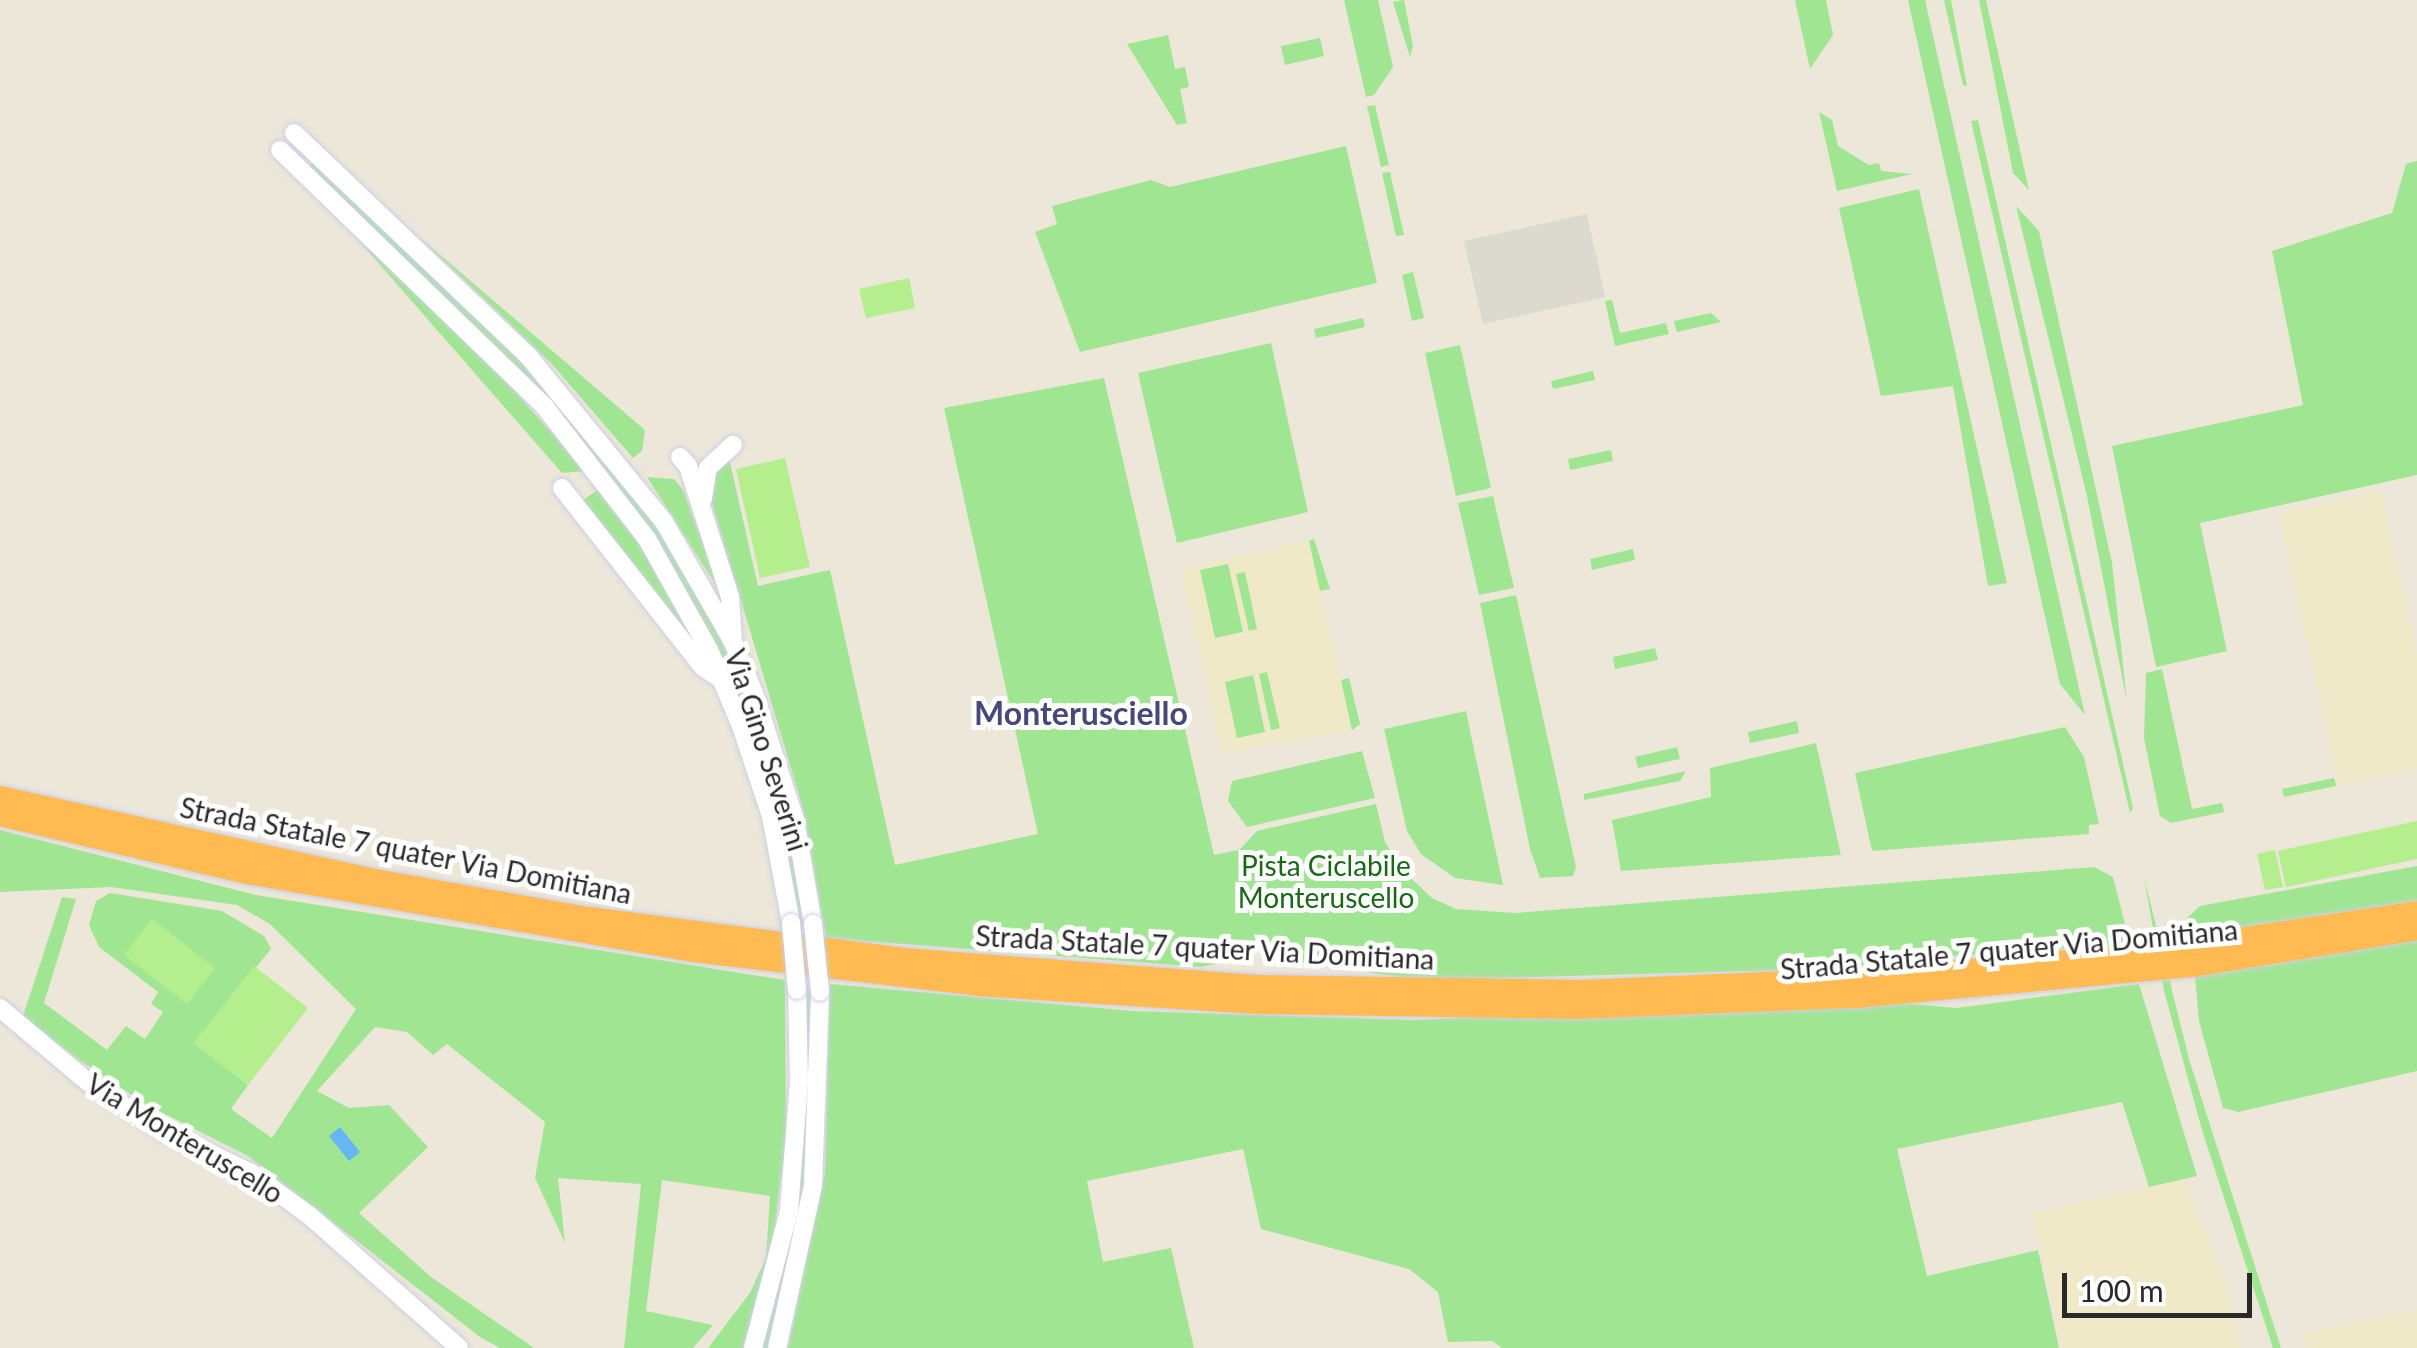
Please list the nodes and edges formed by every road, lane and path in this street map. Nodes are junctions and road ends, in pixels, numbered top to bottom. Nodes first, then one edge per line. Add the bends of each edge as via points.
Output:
1 (294, 133) dead end
2 (280, 150) dead end
3 (733, 445) dead end
4 (680, 457) dead end
5 (562, 488) dead end
6 (704, 514) junction
7 (733, 642) junction
8 (722, 680) junction
9 (0, 797) edge
10 (0, 815) edge
11 (2417, 912) edge
12 (2417, 929) edge
13 (2196, 956) junction
14 (2126, 964) junction
15 (0, 1008) edge
16 (458, 1348) edge
17 (754, 1348) edge
18 (776, 1348) edge

1 - 7 street, Via Gino Severini via 586,420 664,522
2 - 8 street, Via Gino Severini via 546,407 647,539
3 - 6 street via 708,468
4 - 6 street
5 - 8 street via 703,667
6 - 7 street via 730,597
7 - 18 street, Via Gino Severini, bridge via 794,820 820,992 815,1166
8 - 17 street, Via Gino Severini, bridge via 770,816 797,990 792,1182
9 - 14 highway, Strada Statale 7 quater Via Domitiana via 368,879 589,918 1040,972 1258,986 1582,990
10 - 14 highway, Strada Statale 7 quater Via Domitiana via 247,873 490,918 694,952 978,985 1259,1003 1558,1008 1855,997
11 - 13 highway, Strada Statale 7 quater Via Domitiana
12 - 13 highway, Strada Statale 7 quater Via Domitiana
13 - 14 highway, Strada Statale 7 quater Via Domitiana
15 - 16 street, Via Monteruscello via 88,1082 164,1131 251,1173 310,1216

